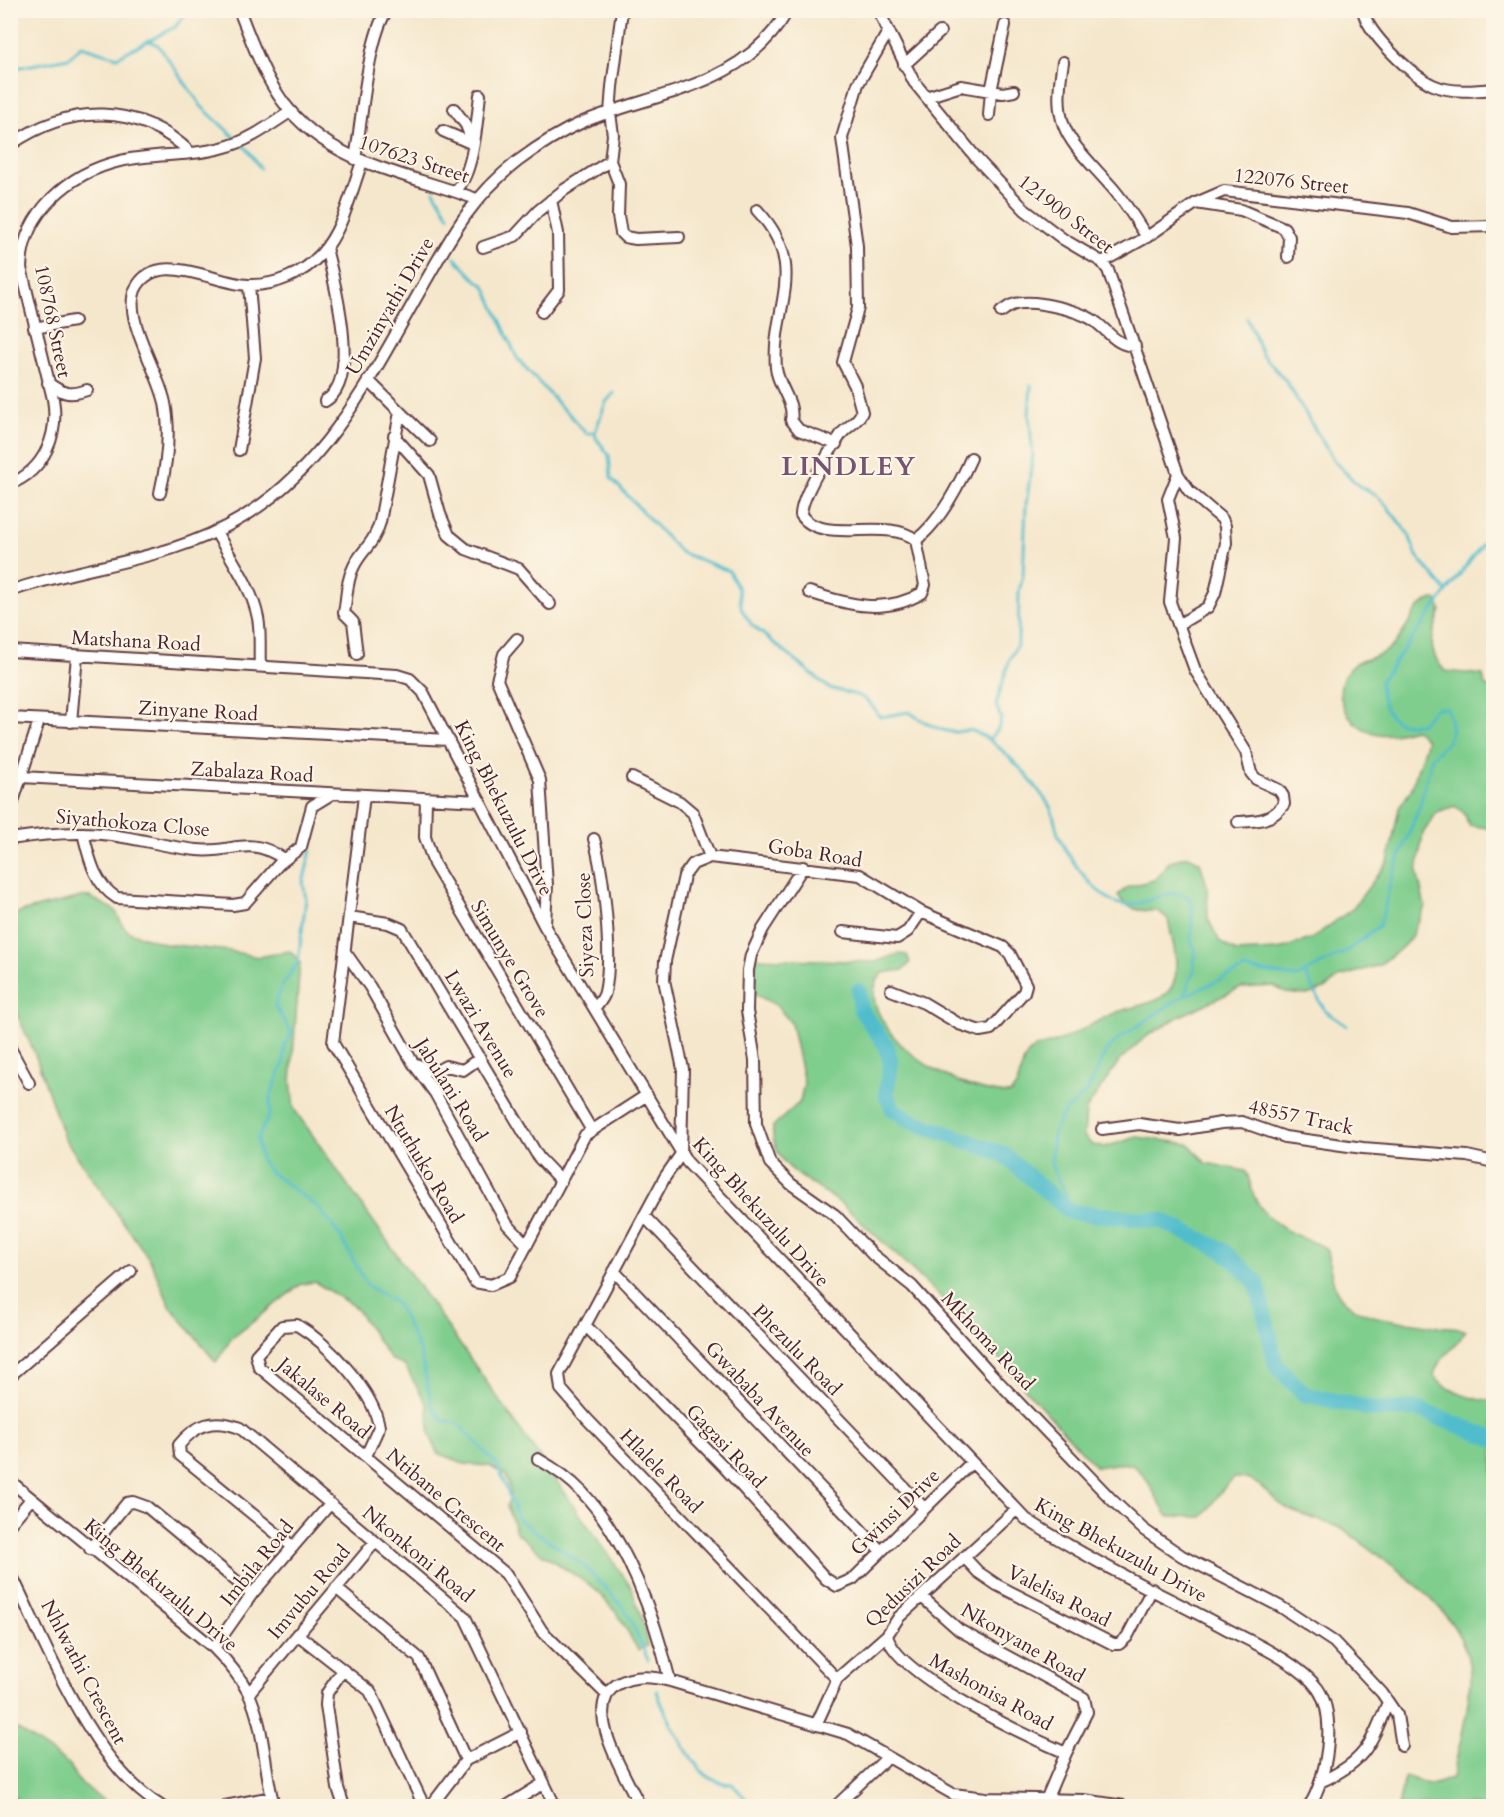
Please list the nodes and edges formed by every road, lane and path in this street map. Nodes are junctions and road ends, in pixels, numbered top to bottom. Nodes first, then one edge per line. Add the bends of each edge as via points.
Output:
1 (387, 10) edge
2 (622, 10) edge
3 (788, 10) edge
4 (878, 10) edge
5 (1363, 10) edge
6 (242, 12) edge
7 (1005, 25) dead end
8 (888, 32) junction
9 (940, 32) dead end
10 (1063, 62) dead end
11 (904, 65) junction
12 (1494, 89) edge
13 (991, 91) junction
14 (1014, 91) dead end
15 (480, 94) dead end
16 (926, 97) junction
17 (454, 109) dead end
18 (290, 112) junction
19 (610, 113) junction
20 (989, 115) dead end
21 (443, 132) dead end
22 (473, 144) junction
23 (10, 146) edge
24 (191, 153) junction
25 (359, 161) junction
26 (610, 161) junction
27 (455, 191) junction
28 (476, 199) junction
29 (551, 200) junction
30 (1196, 203) junction
31 (757, 210) dead end
32 (1494, 226) edge
33 (679, 237) dead end
34 (1147, 237) junction
35 (326, 248) junction
36 (483, 248) dead end
37 (1288, 257) dead end
38 (1102, 262) junction
39 (249, 285) junction
40 (542, 312) dead end
41 (1001, 312) dead end
42 (74, 321) dead end
43 (34, 328) junction
44 (1135, 346) junction
45 (368, 380) junction
46 (48, 383) junction
47 (87, 390) dead end
48 (325, 401) dead end
49 (400, 412) junction
50 (394, 436) junction
51 (430, 441) dead end
52 (836, 444) junction
53 (239, 450) dead end
54 (971, 458) dead end
55 (1178, 474) junction
56 (10, 484) edge
57 (160, 493) dead end
58 (216, 532) junction
59 (916, 540) junction
60 (10, 591) edge
61 (810, 592) dead end
62 (550, 604) dead end
63 (1178, 625) junction
64 (517, 639) dead end
65 (10, 651) edge
66 (357, 654) dead end
67 (77, 656) junction
68 (260, 666) junction
69 (10, 718) edge
70 (39, 722) junction
71 (71, 722) junction
72 (449, 740) junction
73 (21, 777) junction
74 (632, 778) dead end
75 (330, 794) junction
76 (364, 796) junction
77 (426, 800) junction
78 (480, 801) junction
79 (10, 811) edge
80 (1238, 822) dead end
81 (83, 833) junction
82 (10, 839) edge
83 (594, 839) dead end
84 (710, 857) junction
85 (284, 859) junction
86 (803, 867) junction
87 (921, 912) junction
88 (349, 917) junction
89 (545, 927) junction
90 (843, 932) dead end
91 (345, 952) junction
92 (891, 990) dead end
93 (595, 1008) junction
94 (10, 1048) edge
95 (480, 1058) junction
96 (413, 1063) junction
97 (29, 1083) dead end
98 (646, 1095) junction
99 (591, 1129) junction
100 (1102, 1129) dead end
101 (681, 1154) junction
102 (1494, 1162) edge
103 (561, 1181) junction
104 (644, 1216) junction
105 (527, 1245) junction
106 (131, 1271) dead end
107 (614, 1271) junction
108 (585, 1326) junction
109 (259, 1367) joint
110 (10, 1376) edge
111 (366, 1456) junction
112 (538, 1459) dead end
113 (972, 1463) junction
114 (10, 1481) edge
115 (31, 1499) junction
116 (330, 1504) junction
117 (924, 1509) junction
118 (1016, 1510) junction
119 (10, 1524) edge
120 (375, 1542) junction
121 (293, 1547) junction
122 (90, 1549) junction
123 (881, 1551) junction
124 (964, 1557) junction
125 (10, 1572) edge
126 (843, 1585) joint
127 (336, 1588) junction
128 (1152, 1589) junction
129 (252, 1594) junction
130 (922, 1596) junction
131 (297, 1634) junction
132 (886, 1635) junction
133 (214, 1648) junction
134 (343, 1670) junction
135 (837, 1679) junction
136 (670, 1681) junction
137 (249, 1693) junction
138 (607, 1695) junction
139 (1388, 1701) junction
140 (816, 1725) junction
141 (1079, 1728) joint
142 (521, 1732) junction
143 (1402, 1746) dead end
144 (1066, 1753) junction
145 (888, 1756) junction
146 (466, 1760) junction
147 (1320, 1782) junction
148 (544, 1783) junction
149 (273, 1802) edge
150 (1038, 1802) edge
151 (161, 1806) edge
152 (225, 1806) edge
153 (344, 1806) edge
154 (424, 1806) edge
155 (431, 1806) edge
156 (507, 1806) edge
157 (555, 1806) edge
158 (640, 1806) edge
159 (836, 1806) edge
160 (1124, 1806) edge
161 (1309, 1806) edge

1 - 25 street via 373,44
2 - 19 street
3 - 19 street, Umzinyathi Drive via 764,44 724,73
4 - 8 street, 121900 Street
5 - 12 street via 1368,27 1407,66 1432,84 1460,91
6 - 18 street, 107623 Street via 268,79
7 - 13 street
8 - 11 street, 121900 Street
8 - 52 street via 860,80 842,138 856,235 858,308 843,362 862,412
9 - 11 street
10 - 34 street via 1058,92 1066,135 1111,186
11 - 16 street, 121900 Street
13 - 14 street
13 - 16 street via 961,86
13 - 20 street
15 - 22 street
16 - 38 street, 121900 Street via 1018,203 1064,239
17 - 22 street
18 - 24 street, 108768 Street via 234,145
18 - 25 street, 107623 Street via 325,143
19 - 26 street via 614,135
19 - 28 street, Umzinyathi Drive via 560,133 517,162
21 - 22 street
22 - 27 street via 461,186
23 - 24 street via 29,132 55,122 116,115 163,130
24 - 43 street, 108768 Street via 121,161 99,168 64,188 43,207 28,230 22,257 22,276
25 - 27 street, 107623 Street
25 - 35 street via 340,223
26 - 29 street
26 - 33 street via 619,184 618,216 623,236
27 - 28 street, 107623 Street
28 - 45 street, Umzinyathi Drive
29 - 36 street via 514,237
29 - 40 street via 558,233 559,290
30 - 32 street, 122076 Street via 1214,193 1229,191 1397,211 1452,227
30 - 34 street, 122076 Street
30 - 37 street via 1240,210 1284,228 1289,237
31 - 52 street via 774,229 782,247 786,277 777,371 792,408 791,420 799,430
34 - 38 street, 122076 Street
35 - 39 street via 291,276
35 - 48 street via 345,353 336,389
38 - 44 street, 121900 Street
39 - 53 street via 255,358
39 - 57 street via 166,269 148,275 136,290 133,315 161,386 166,411 167,461
41 - 44 street via 1014,304 1041,303 1086,317 1120,344
42 - 43 street
43 - 46 street, 108768 Street
44 - 55 street, 121900 Street
45 - 49 street
45 - 58 street, Umzinyathi Drive via 340,425 307,465 262,504
46 - 47 street via 63,394
46 - 56 street, 108768 Street via 55,415 49,446 31,472
49 - 50 street
49 - 51 street
50 - 62 street via 429,475 449,535 466,549 519,569
50 - 66 street via 380,522 375,538 352,568 346,594 344,613 353,622
52 - 59 street via 801,511 806,522 845,530 894,531
54 - 59 street via 927,531
55 - 63 street via 1168,498 1176,538 1170,599
55 - 63 street, 121900 Street via 1195,497 1222,519 1226,543 1208,607
58 - 60 street, Umzinyathi Drive via 158,554
58 - 68 street via 254,607
59 - 61 street via 924,585 915,598 868,607
63 - 80 street via 1201,682 1248,755 1251,773 1284,796 1282,807 1272,816
64 - 89 street via 504,654 497,681 540,780 547,885
65 - 67 street, Matshana Road
67 - 68 street, Matshana Road
67 - 71 street
68 - 72 street, King Bhekuzulu Drive via 404,677 423,692
69 - 70 street, Zinyane Road
70 - 71 street, Zinyane Road
70 - 73 street
71 - 72 street, Zinyane Road
72 - 78 street, King Bhekuzulu Drive
73 - 75 street, Zabalaza Road
73 - 79 street
74 - 84 street via 680,802 693,813
75 - 76 street, Zabalaza Road
75 - 85 street via 312,806 301,847
76 - 77 street, Zabalaza Road
76 - 88 street, Ntuthuko Road
77 - 78 street, Zabalaza Road
77 - 99 street, Simunye Grove via 425,837 434,864
78 - 89 street, King Bhekuzulu Drive
81 - 82 street, Siyathokoza Close
81 - 85 street, Siyathokoza Close via 200,850 248,844
81 - 85 street via 93,869 104,887 123,900 245,903
83 - 93 street, Siyeza Close via 600,861 607,944 605,992
84 - 86 street, Goba Road
84 - 101 street via 693,864 682,880 664,974 682,1062
86 - 87 street, Goba Road via 860,875
86 - 139 street, Mkhoma Road via 763,929 748,970 747,1011 755,1060 756,1127 770,1163 791,1184 835,1215 875,1257 912,1286 994,1377 1144,1530 1182,1556 1312,1625 1343,1650
87 - 90 street via 908,931 897,938
87 - 92 street, Goba Road via 1003,947 1024,979 1024,992 991,1029 980,1031
88 - 91 street, Ntuthuko Road
88 - 95 street, Lwazi Avenue via 402,929
89 - 93 street, King Bhekuzulu Drive
91 - 96 street, Jabulani Road via 370,987
91 - 105 street, Ntuthuko Road via 334,1047 473,1279 483,1284 508,1280
93 - 98 street, King Bhekuzulu Drive
94 - 97 street
95 - 96 street via 463,1070 448,1066 435,1072
95 - 103 street, Lwazi Avenue via 539,1158
96 - 105 street, Jabulani Road via 435,1093 507,1224
98 - 99 street, Ntuthuko Road
98 - 101 street, King Bhekuzulu Drive
99 - 103 street, Ntuthuko Road
100 - 102 street, 48557 Track via 1139,1124 1180,1130 1242,1122 1285,1137
101 - 104 street, Hlalele Road
101 - 113 street, King Bhekuzulu Drive
103 - 105 street, Ntuthuko Road
104 - 107 street, Hlalele Road
104 - 117 street, Phezulu Road
106 - 110 street
107 - 108 street, Hlalele Road
107 - 123 street, Gwababa Avenue
108 - 126 street, Gagasi Road via 723,1466 826,1579
108 - 135 street, Hlalele Road via 560,1370 561,1389
109 - 111 street, Jakalase Road
109 - 111 street, Ntibane Crescent via 256,1355 278,1328 290,1323 302,1328 346,1369 373,1409 378,1430
111 - 138 street, Ntibane Crescent via 506,1574 542,1631
112 - 136 street via 583,1492 617,1537 661,1644
113 - 117 street, Gwinsi Drive
113 - 118 street, King Bhekuzulu Drive
114 - 115 street, King Bhekuzulu Drive
115 - 119 street
115 - 122 street, King Bhekuzulu Drive
116 - 120 street, Nkonkoni Road
116 - 121 street, Imbila Road
116 - 121 street, Nkonkoni Road via 238,1428 219,1424 196,1427 179,1445 180,1455
117 - 123 street, Gwinsi Drive
118 - 124 street, Qedusizi Road
118 - 128 street, King Bhekuzulu Drive via 1061,1541
120 - 127 street, Imvubu Road
120 - 142 street, Nkonkoni Road via 465,1617
121 - 129 street, Imbila Road
122 - 129 street via 127,1503 133,1502 147,1507
122 - 133 street, King Bhekuzulu Drive
123 - 126 street, Gwinsi Drive
124 - 128 street, Valelisa Road via 997,1585 1113,1644 1127,1637
124 - 130 street, Qedusizi Road
125 - 151 street, Nhlwathi Crescent via 98,1744 124,1774
127 - 131 street, Imvubu Road
127 - 146 street via 419,1658
128 - 147 street, King Bhekuzulu Drive via 1267,1651 1311,1681 1322,1696 1329,1722
129 - 133 street, Imbila Road
130 - 132 street, Qedusizi Road
130 - 141 street, Nkonyane Road via 959,1630 1084,1698 1087,1712
131 - 134 street
131 - 137 street, Imvubu Road
132 - 135 street, Qedusizi Road
132 - 144 street, Mashonisa Road via 897,1655 918,1674
133 - 137 street, King Bhekuzulu Drive
134 - 153 street via 330,1688 326,1705
134 - 154 street via 374,1697
135 - 140 street
136 - 138 street via 636,1678 618,1684
136 - 140 street
137 - 149 street, King Bhekuzulu Drive
138 - 158 street via 603,1724
139 - 143 street, Mkhoma Road via 1400,1724
139 - 147 street via 1358,1761
140 - 145 street via 848,1734
141 - 144 street, Mashonisa Road
142 - 146 street
142 - 148 street, Nkonkoni Road
144 - 150 street
145 - 150 street via 953,1794
145 - 159 street
146 - 155 street
147 - 161 street, King Bhekuzulu Drive
148 - 156 street
148 - 157 street, Nkonkoni Road
149 - 152 street
150 - 160 street via 1084,1800

